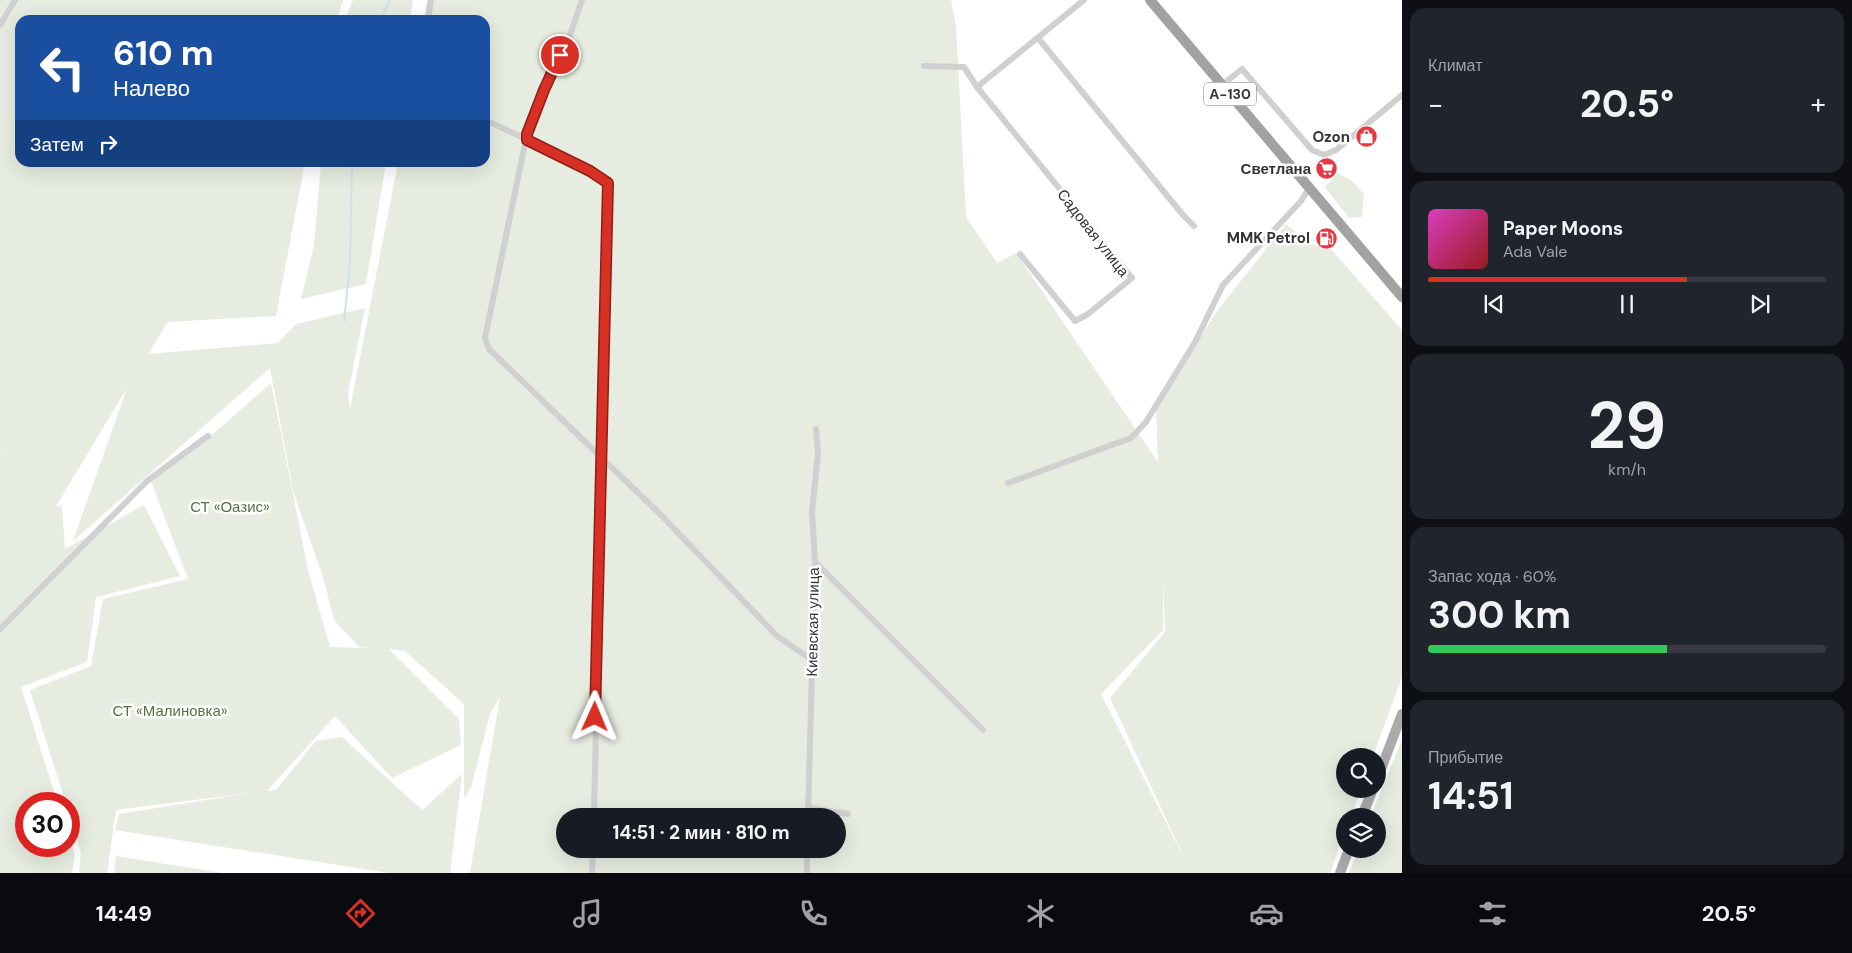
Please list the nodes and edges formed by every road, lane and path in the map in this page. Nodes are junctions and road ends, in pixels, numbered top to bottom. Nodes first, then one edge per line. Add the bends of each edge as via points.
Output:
1 (15, 0) edge
2 (431, 0) edge
3 (582, 0) edge
4 (1084, 0) edge
5 (1150, 0) edge
6 (429, 15) edge
7 (0, 25) edge
8 (1038, 38) junction
9 (924, 66) dead end
10 (1222, 85) junction
11 (977, 87) junction
12 (1402, 95) edge
13 (490, 122) edge
14 (527, 140) junction
15 (1309, 188) junction
16 (1194, 226) dead end
17 (1020, 254) dead end
18 (1402, 297) edge
19 (816, 429) dead end
20 (208, 436) dead end
21 (600, 458) junction
22 (1008, 483) dead end
23 (815, 562) junction
24 (0, 630) edge
25 (812, 660) junction
26 (1402, 714) edge
27 (983, 730) dead end
28 (1386, 756) edge
29 (594, 808) edge
30 (809, 808) edge
31 (593, 858) edge
32 (807, 858) edge
33 (1346, 858) edge
34 (592, 873) edge
35 (807, 873) edge
36 (1340, 873) edge

1 - 7 street
2 - 6 street
3 - 14 street
4 - 8 street
5 - 10 highway, А-130
8 - 11 street
8 - 16 street
9 - 11 street via 964,67
10 - 12 street via 1242,68 1312,150 1324,155 1336,150
10 - 15 highway, А-130
11 - 17 street, Садовая улица via 1132,278 1075,322
13 - 14 street
14 - 21 street via 608,183
14 - 21 street via 485,338 489,348
15 - 18 highway, А-130
15 - 22 street via 1301,201 1223,285 1195,342 1146,422 1132,438
19 - 23 street, Киевская улица via 818,453 812,512
20 - 24 street via 147,481
21 - 25 street via 660,514 777,636
21 - 29 street
23 - 25 street, Киевская улица
23 - 27 street
25 - 30 street, Киевская улица
26 - 28 main road
31 - 34 street
32 - 35 street
33 - 36 main road

